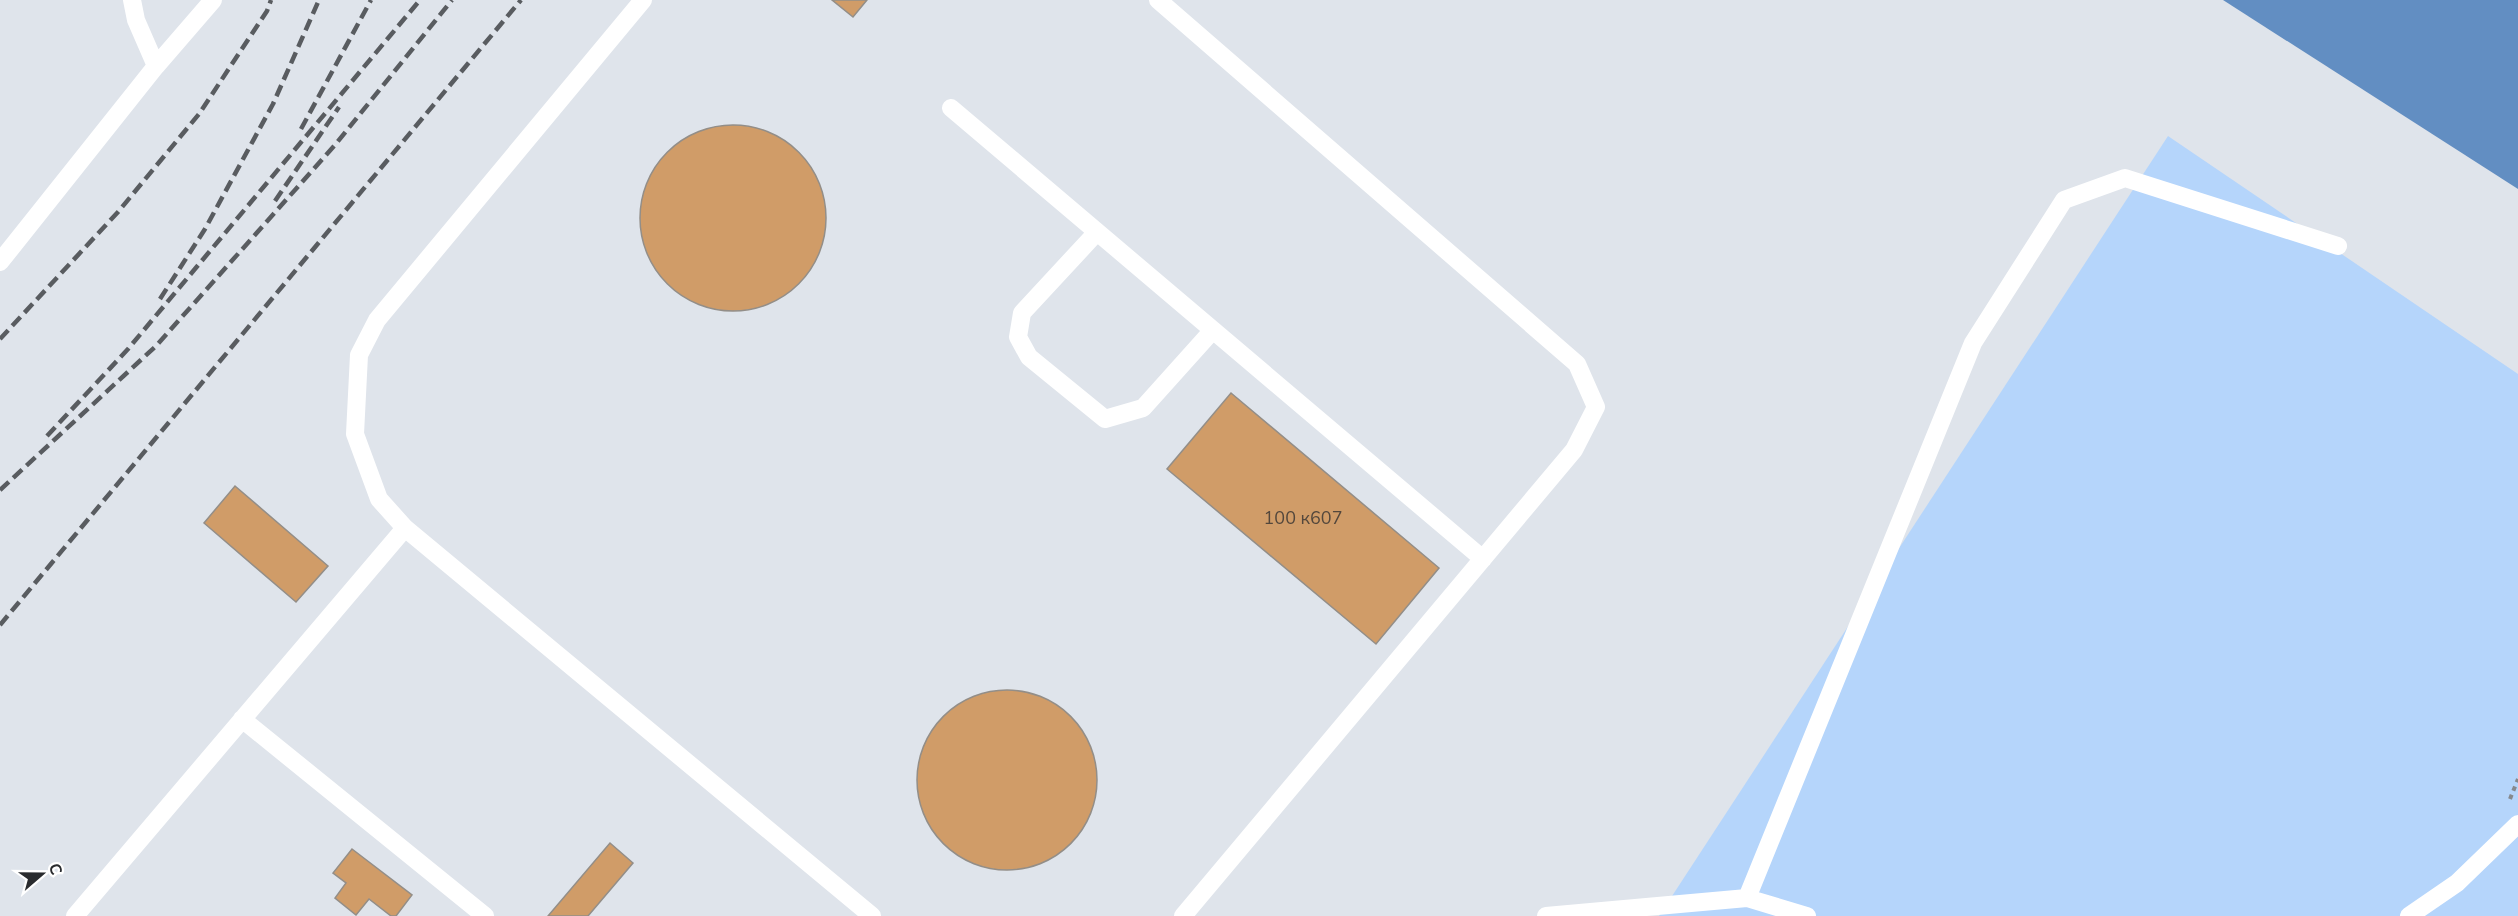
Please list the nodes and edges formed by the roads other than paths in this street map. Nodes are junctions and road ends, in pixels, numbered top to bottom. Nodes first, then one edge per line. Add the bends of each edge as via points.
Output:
1 (132, 0) edge
2 (213, 0) edge
3 (643, 0) edge
4 (1158, 0) edge
5 (156, 66) junction
6 (951, 108) dead end
7 (1097, 232) junction
8 (2338, 246) dead end
9 (0, 262) edge
10 (1214, 330) junction
11 (405, 528) junction
12 (1483, 559) junction
13 (242, 719) junction
14 (2518, 824) edge
15 (1746, 898) junction
16 (75, 916) edge
17 (485, 916) edge
18 (872, 916) edge
19 (1183, 916) edge
20 (1546, 916) edge
21 (1807, 916) edge
22 (2409, 916) edge

1 - 5 lane via 136,20
2 - 5 lane
3 - 11 lane via 377,320 359,355 355,434 379,499
4 - 12 lane via 1578,364 1596,407 1575,450
5 - 9 lane
6 - 7 lane
7 - 10 lane
7 - 10 lane via 1022,313 1018,337 1029,357 1105,419 1143,408
8 - 15 lane via 2125,178 2064,200 1973,343
10 - 12 lane
11 - 13 lane
11 - 18 lane
12 - 19 lane
13 - 16 lane
13 - 17 lane
14 - 22 lane via 2457,883
15 - 20 lane
15 - 21 lane

